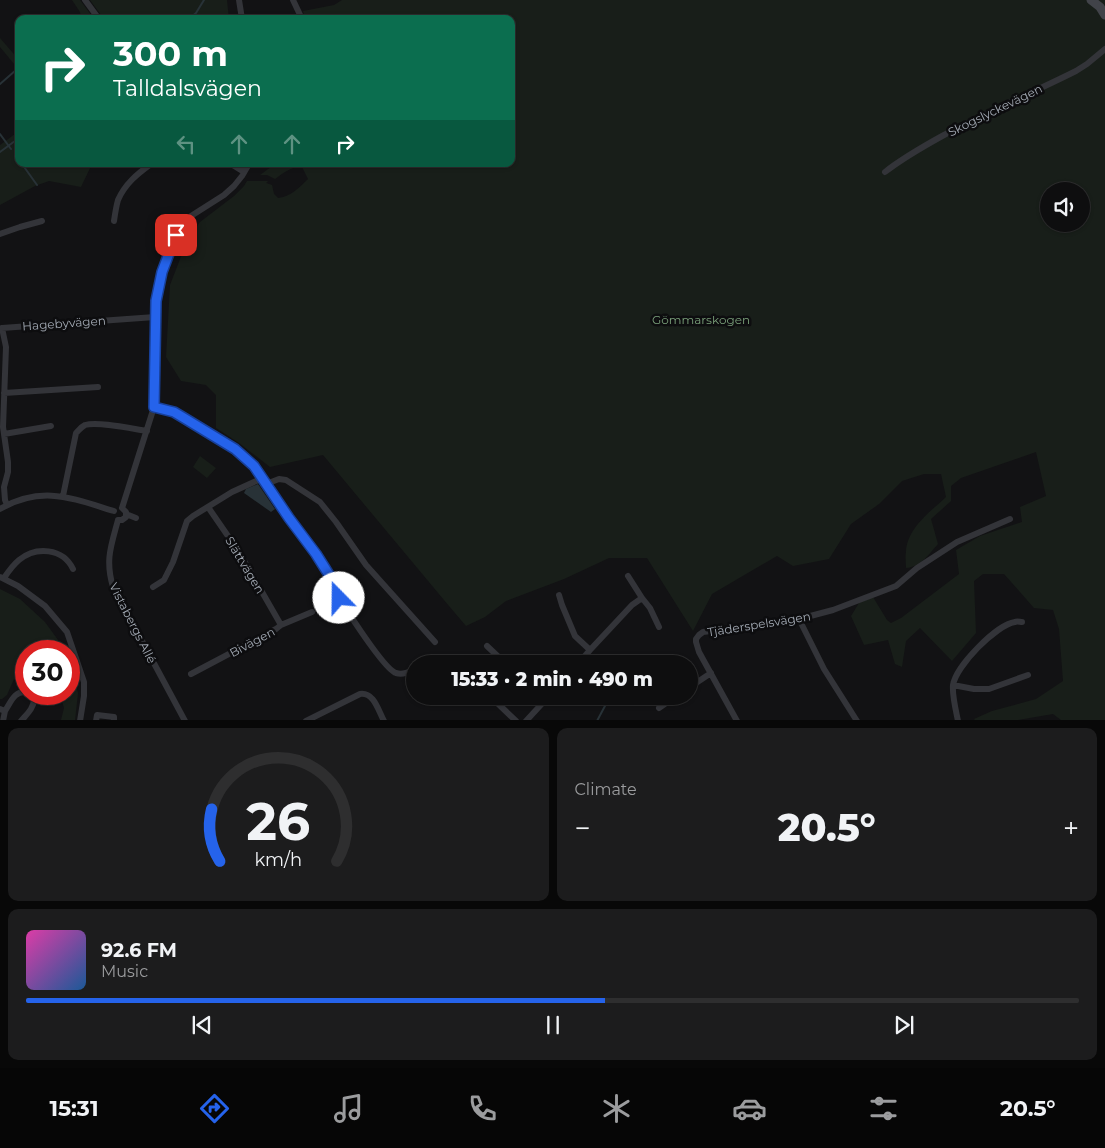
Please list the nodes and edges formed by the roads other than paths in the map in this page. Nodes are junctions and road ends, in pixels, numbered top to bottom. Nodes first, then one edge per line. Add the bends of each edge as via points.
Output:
1 (85, 0) edge
2 (239, 0) edge
3 (292, 0) edge
4 (1091, 0) edge
5 (96, 15) edge
6 (241, 15) edge
7 (300, 15) edge
8 (1105, 15) edge
9 (1105, 49) edge
10 (147, 167) edge
11 (236, 167) edge
12 (247, 167) edge
13 (244, 172) junction
14 (885, 172) dead end
15 (42, 221) dead end
16 (114, 221) dead end
17 (0, 234) edge
18 (155, 317) junction
19 (1, 326) edge
20 (98, 387) dead end
21 (4, 392) junction
22 (154, 407) junction
23 (51, 426) dead end
24 (147, 431) junction
25 (4, 434) junction
26 (265, 481) junction
27 (63, 496) junction
28 (7, 505) junction
29 (208, 506) junction
30 (122, 508) junction
31 (0, 509) edge
32 (114, 511) junction
33 (126, 514) junction
34 (136, 518) dead end
35 (118, 520) junction
36 (1010, 520) dead end
37 (73, 569) dead end
38 (628, 576) dead end
39 (2, 577) edge
40 (154, 587) dead end
41 (560, 595) dead end
42 (642, 598) junction
43 (312, 612) dead end
44 (800, 619) junction
45 (1022, 622) dead end
46 (281, 625) junction
47 (660, 626) dead end
48 (435, 642) dead end
49 (487, 646) dead end
50 (590, 650) junction
51 (496, 655) edge
52 (586, 655) edge
53 (406, 673) edge
54 (711, 673) junction
55 (191, 674) dead end
56 (1028, 675) dead end
57 (698, 682) edge
58 (953, 685) junction
59 (15, 696) edge
60 (34, 705) edge
61 (500, 705) edge
62 (539, 705) edge
63 (663, 705) edge
64 (659, 708) dead end
65 (3, 710) edge
66 (3, 720) edge
67 (21, 720) edge
68 (80, 720) edge
69 (96, 720) edge
70 (114, 720) edge
71 (185, 720) edge
72 (306, 720) edge
73 (384, 720) edge
74 (516, 720) edge
75 (526, 720) edge
76 (737, 720) edge
77 (857, 720) edge
78 (958, 720) edge

1 - 5 street
2 - 6 street
3 - 7 street
4 - 8 street
9 - 14 street, Skogslyckevägen via 1076,71 958,128
10 - 16 street via 130,182 118,201
11 - 13 street
12 - 13 street
13 - 18 street via 229,191 182,225 162,272
15 - 17 street
18 - 19 street, Hagebyvägen
18 - 22 street
19 - 21 street, Hagebyvägen via 6,348
20 - 21 street
21 - 25 street, Hagebyvägen
22 - 24 street
22 - 26 street via 174,412 183,421 235,449
23 - 25 street
24 - 27 street via 97,424 79,429
24 - 30 street
25 - 28 street, Hagebyvägen via 8,462 4,487
26 - 29 street via 232,492
26 - 48 street via 286,480 320,502 366,565
26 - 53 street via 333,581 339,598 363,635 392,671
27 - 28 street via 32,497
27 - 32 street
28 - 31 street
29 - 40 street via 187,521 169,571 164,580
29 - 46 street, Slättvägen
30 - 32 street
30 - 33 street
32 - 35 street
33 - 34 street
33 - 35 street via 124,519
35 - 71 street, Vistabergs Allé via 109,556 113,587
36 - 44 street, Tjäderspelsvägen via 957,542 896,586
37 - 39 street via 61,555 40,551 18,560
38 - 42 street
39 - 68 street via 45,606 67,632 84,682
41 - 50 street via 570,627
42 - 47 street
42 - 50 street
43 - 46 street, Bivägen
44 - 54 street, Tjäderspelsvägen via 703,632 696,642
44 - 77 street via 824,669
45 - 58 street via 1003,627 985,640 970,655
46 - 55 street, Bivägen
49 - 51 street
50 - 52 street
54 - 57 street
54 - 76 street
56 - 58 street via 989,689
58 - 78 street
59 - 65 street
60 - 67 street
61 - 74 street
62 - 75 street
63 - 64 street
65 - 66 street
69 - 70 street via 97,715 114,717
72 - 73 street via 360,694 368,694 372,698

